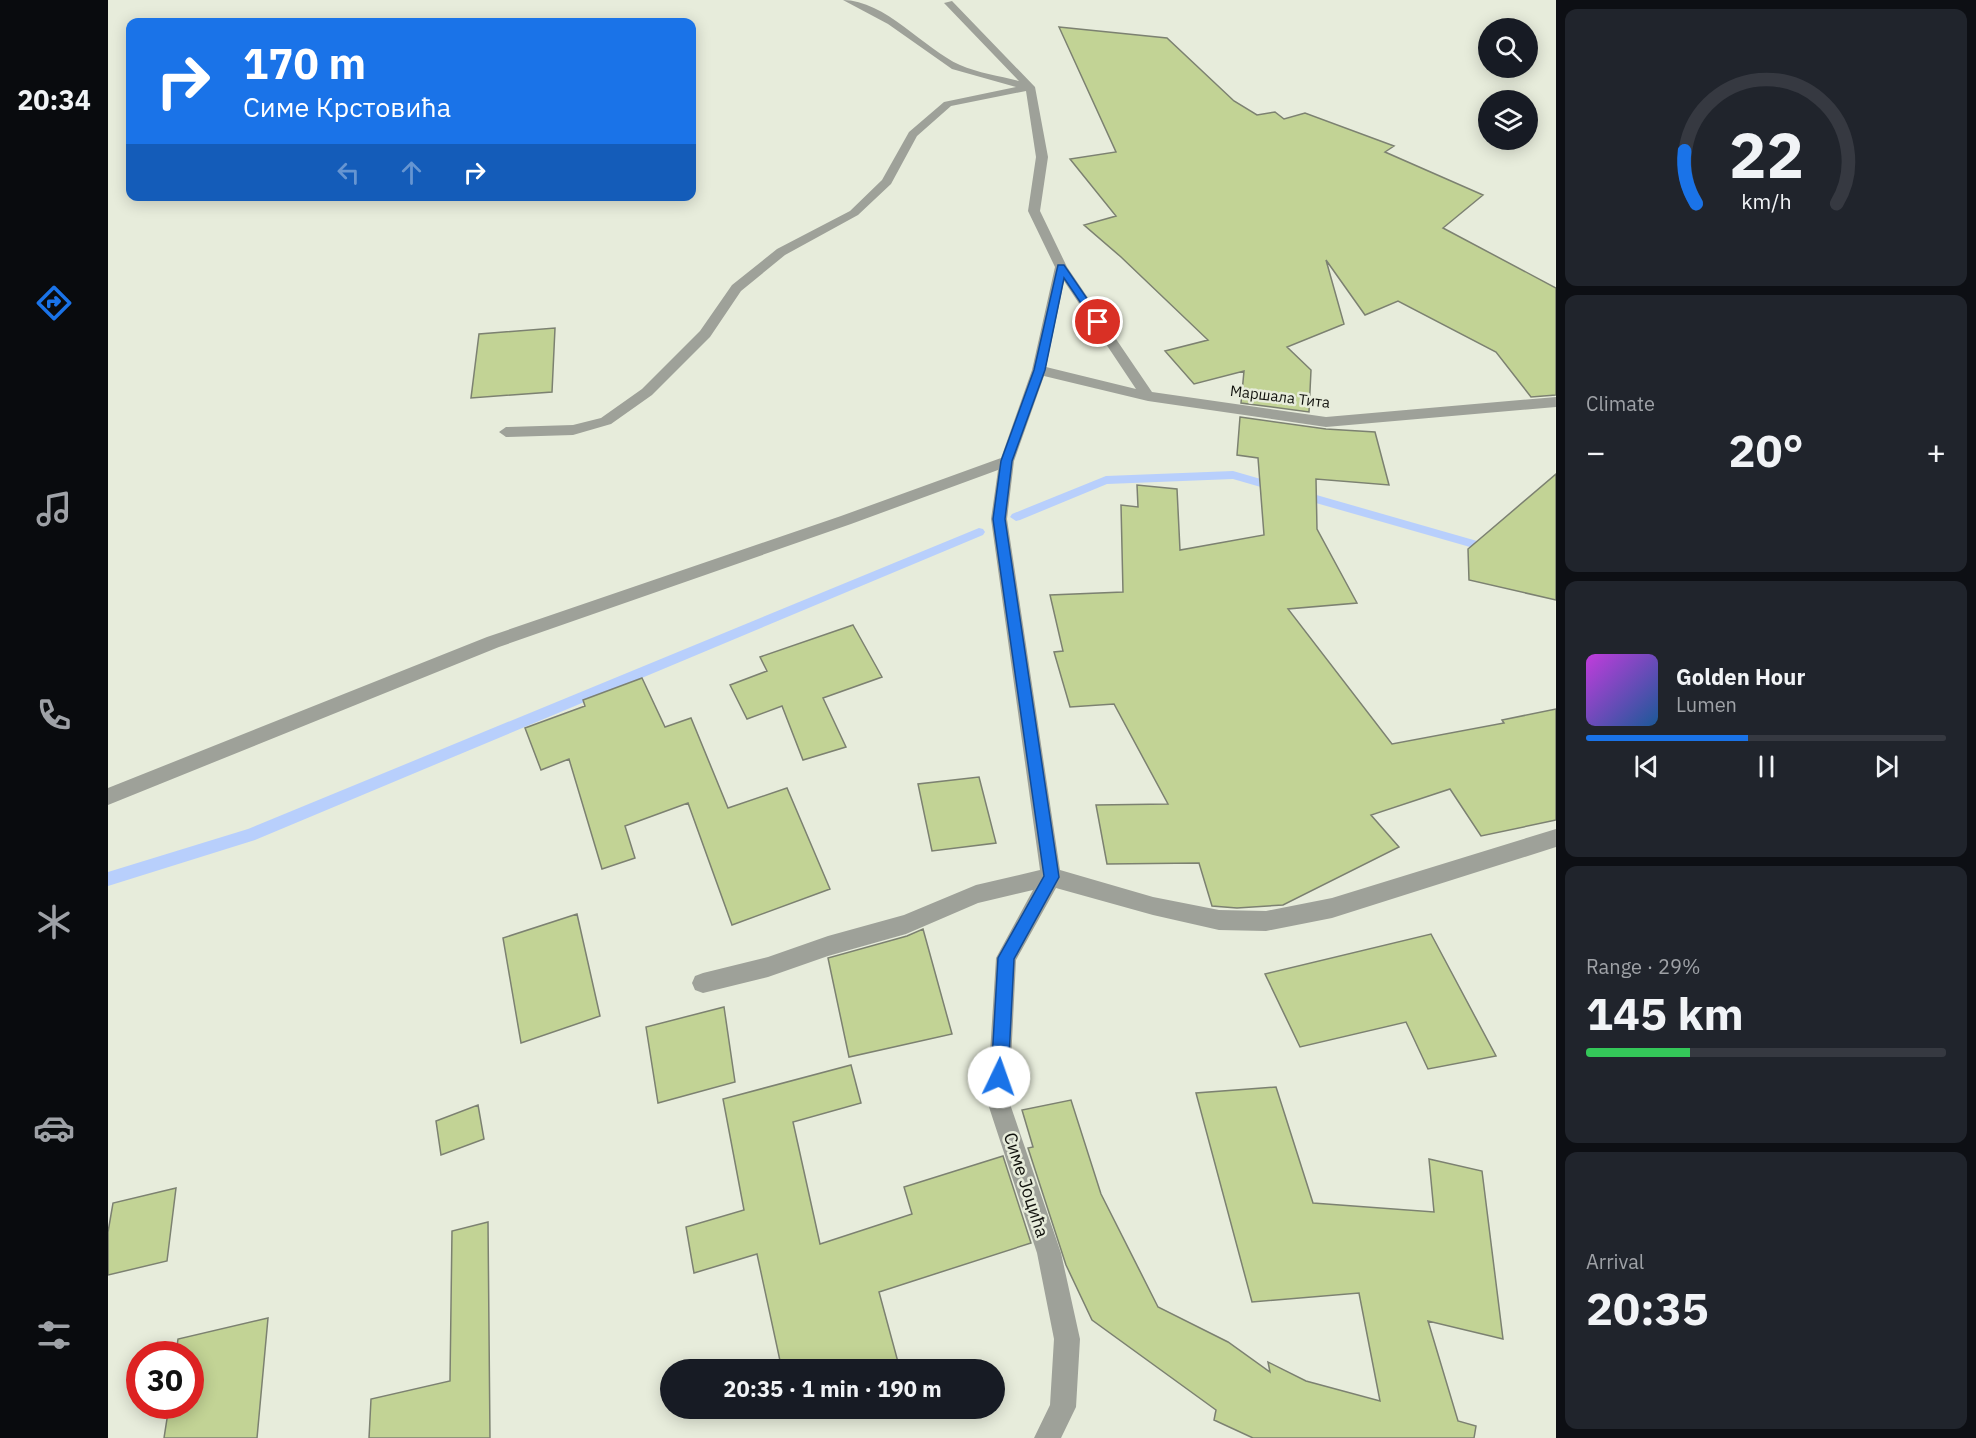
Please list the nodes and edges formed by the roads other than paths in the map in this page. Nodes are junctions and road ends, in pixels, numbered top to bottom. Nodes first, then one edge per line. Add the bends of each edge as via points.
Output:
1 (848, 0) edge
2 (949, 3) dead end
3 (1030, 87) junction
4 (1061, 267) junction
5 (1040, 370) junction
6 (1148, 396) junction
7 (1556, 402) edge
8 (506, 432) dead end
9 (1007, 461) junction
10 (108, 797) edge
11 (1556, 838) edge
12 (1051, 877) junction
13 (703, 983) dead end
14 (1047, 1438) edge

1 - 3 street via 891,22 956,67
2 - 3 street
3 - 4 street via 1042,158 1034,211
3 - 8 street via 948,104 914,134 887,182 854,213 781,252 736,288 705,334 648,392 606,421 573,430
4 - 5 street
4 - 6 street
5 - 6 street, Маршала Тита
5 - 9 street
6 - 7 street, Маршала Тита via 1326,422
9 - 10 street via 493,642
9 - 12 street via 999,519
11 - 12 street via 1332,908 1266,921 1219,920
12 - 13 street via 976,894 906,924
12 - 14 street, Симе Јоцића via 1006,958 998,1101 1049,1253 1067,1339 1063,1407

